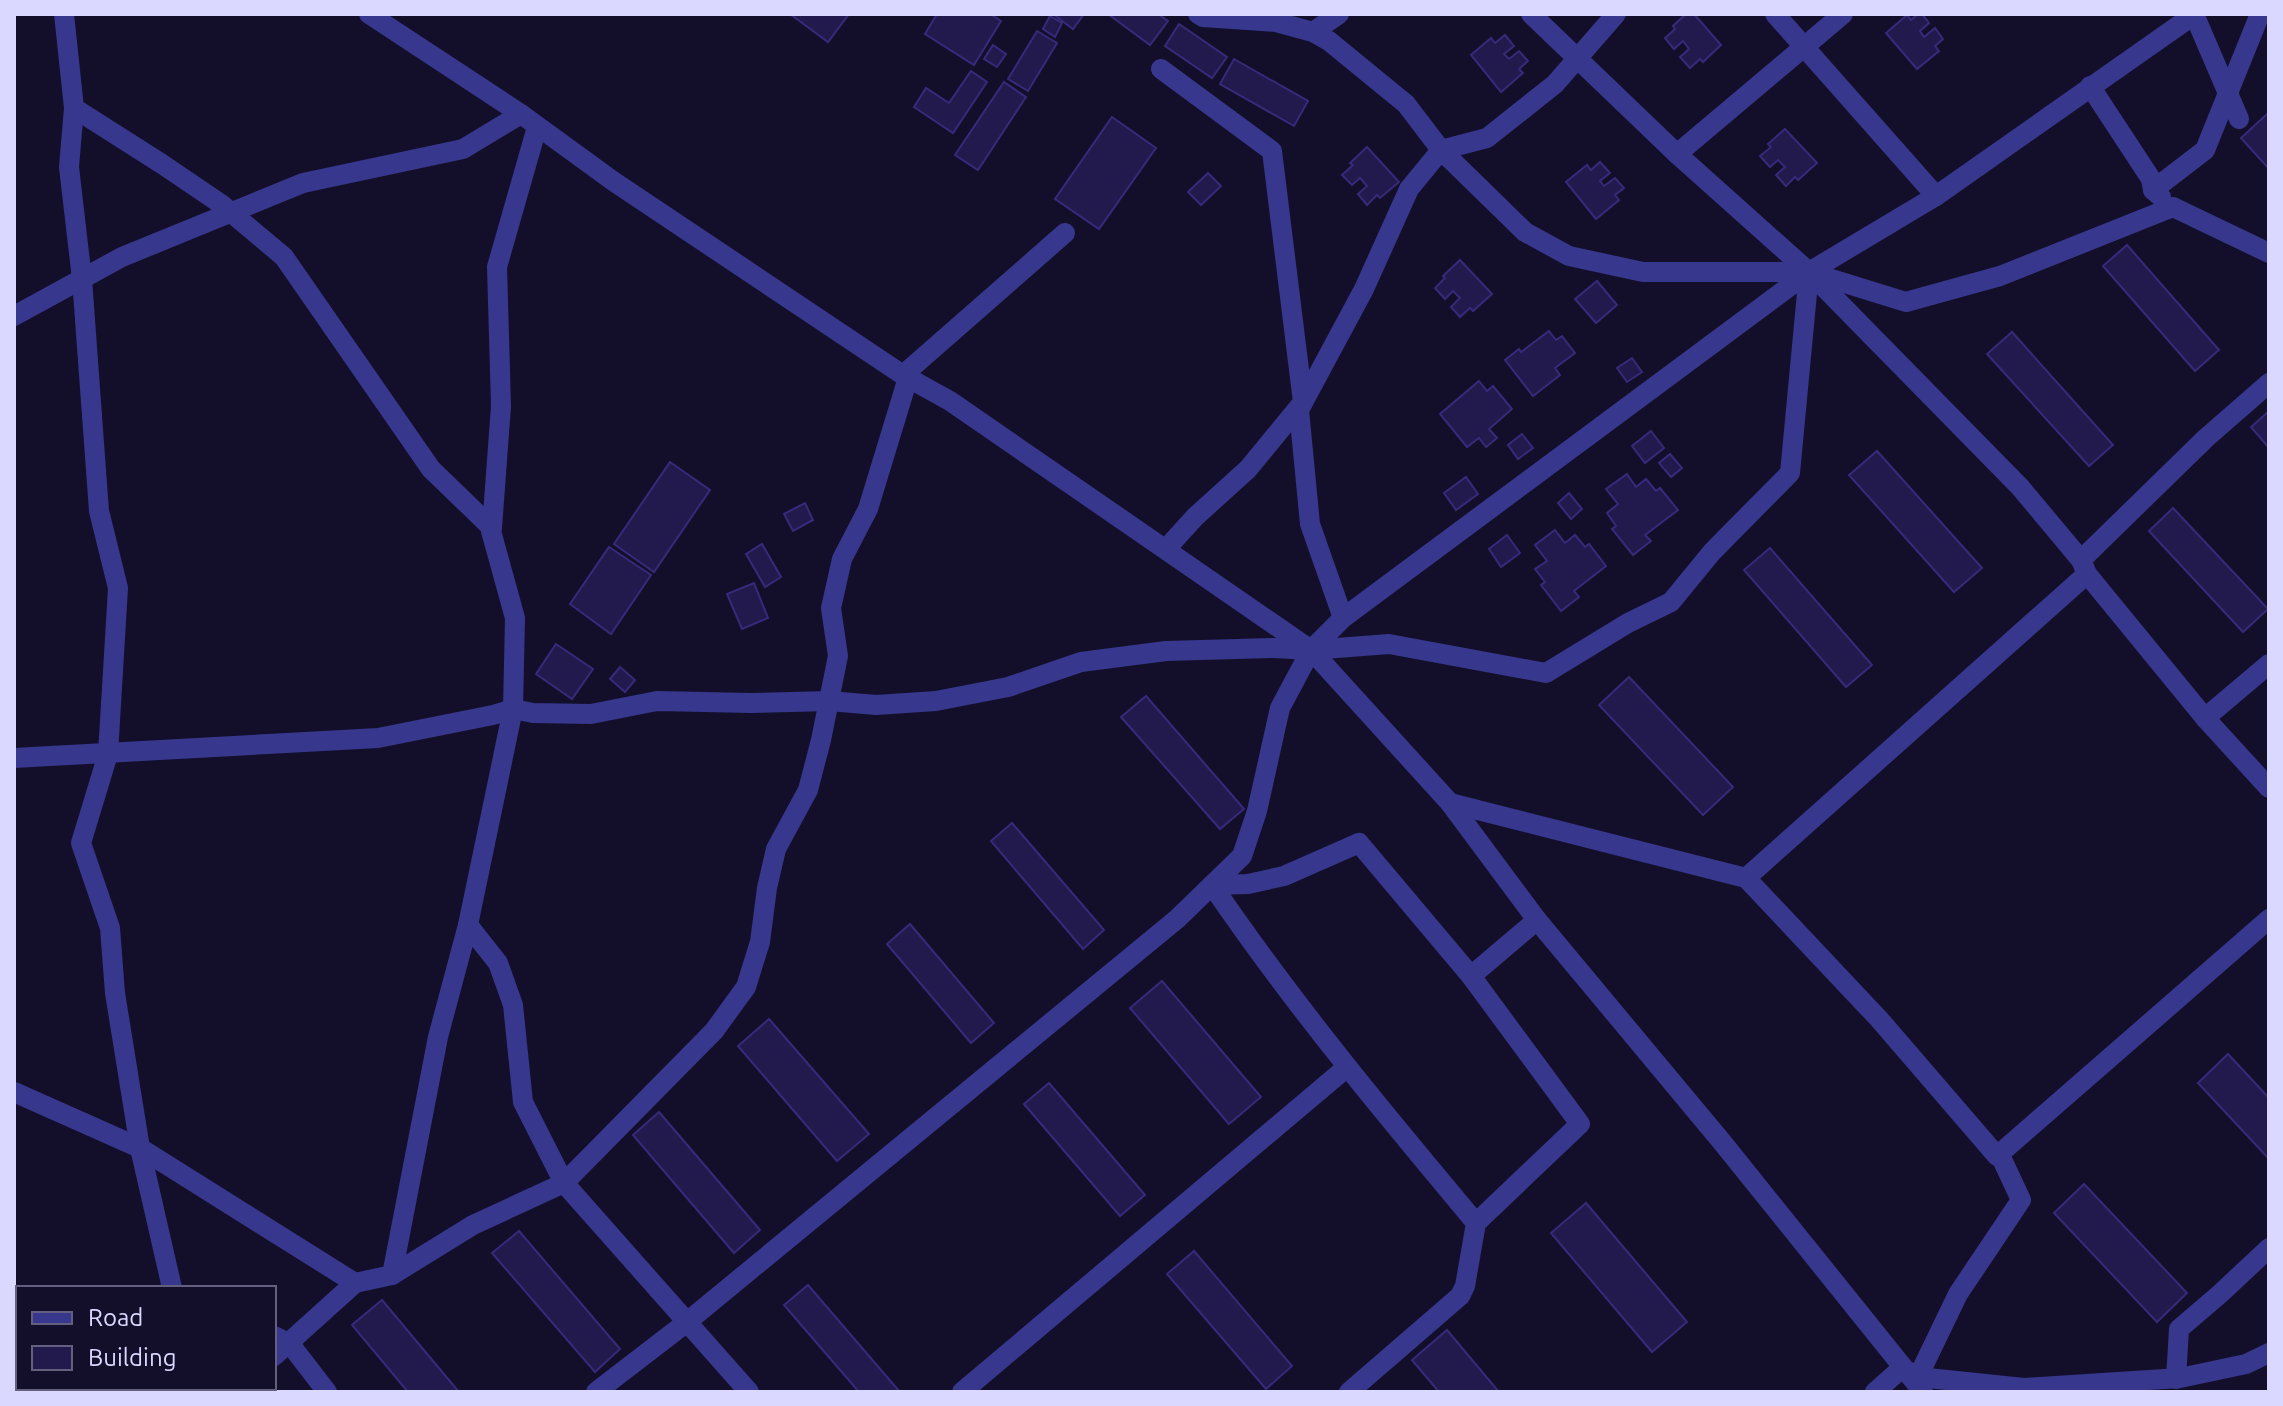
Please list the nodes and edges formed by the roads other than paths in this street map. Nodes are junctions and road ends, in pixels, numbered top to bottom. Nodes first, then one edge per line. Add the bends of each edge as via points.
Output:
1 (64, 14) edge
2 (369, 14) edge
3 (1198, 14) edge
4 (1339, 14) edge
5 (1531, 14) edge
6 (1616, 14) edge
7 (1775, 14) edge
8 (1843, 14) edge
9 (2194, 14) edge
10 (2260, 14) edge
11 (1313, 32) junction
12 (1803, 46) junction
13 (1579, 59) junction
14 (1161, 69) dead end
15 (2090, 86) junction
16 (2228, 92) junction
17 (74, 108) junction
18 (2239, 119) dead end
19 (529, 121) junction
20 (1441, 150) junction
21 (1677, 154) junction
22 (2153, 190) junction
23 (1936, 196) junction
24 (2173, 207) junction
25 (231, 213) junction
26 (1065, 233) dead end
27 (2269, 253) edge
28 (1809, 272) junction
29 (82, 279) junction
30 (14, 316) edge
31 (908, 374) junction
32 (2269, 383) edge
33 (1303, 402) junction
34 (492, 528) junction
35 (1166, 549) junction
36 (2084, 567) junction
37 (1343, 618) junction
38 (1311, 650) junction
39 (2269, 664) edge
40 (829, 701) junction
41 (513, 709) junction
42 (2205, 718) junction
43 (108, 754) junction
44 (14, 758) edge
45 (2269, 788) edge
46 (1450, 803) junction
47 (1746, 878) junction
48 (1212, 885) junction
49 (2269, 919) edge
50 (1537, 920) junction
51 (468, 925) junction
52 (1471, 976) junction
53 (1346, 1068) junction
54 (14, 1092) edge
55 (140, 1148) junction
56 (2000, 1155) junction
57 (564, 1183) junction
58 (1476, 1223) junction
59 (2269, 1248) edge
60 (392, 1275) junction
61 (355, 1283) junction
62 (172, 1286) edge
63 (687, 1322) junction
64 (279, 1345) edge
65 (2269, 1353) edge
66 (1914, 1379) edge
67 (2176, 1379) junction
68 (2139, 1387) edge
69 (327, 1392) edge
70 (596, 1392) edge
71 (749, 1392) edge
72 (962, 1392) edge
73 (1349, 1392) edge
74 (1875, 1392) edge

1 - 17 street
2 - 19 street
3 - 11 street via 1276,22
4 - 11 street
5 - 13 street
6 - 13 street
7 - 12 street
8 - 12 street
9 - 15 street
9 - 16 street
10 - 16 street
11 - 20 street via 1406,104
12 - 21 street
12 - 23 street
13 - 20 street via 1487,138
13 - 21 street
14 - 33 street via 1272,151
15 - 22 street
15 - 23 street
16 - 18 street
16 - 22 street via 2205,150
17 - 25 street
17 - 29 street via 69,167
19 - 25 street via 463,149 303,183
19 - 31 street
19 - 34 street via 497,267 501,406
20 - 28 street via 1525,232 1569,256 1643,272
20 - 33 street via 1409,189 1364,289
21 - 28 street
22 - 24 street
23 - 28 street
24 - 27 street
24 - 28 street via 2000,276 1906,302
25 - 29 street
25 - 34 street via 284,257 431,469
26 - 31 street
28 - 36 street via 2020,487
28 - 37 street
28 - 38 street via 1790,473 1671,602 1546,673 1389,644
29 - 30 street
29 - 43 street via 99,511 118,588
31 - 35 street
31 - 40 street via 868,509 842,559 831,608 838,656
32 - 36 street via 2206,438
33 - 35 street via 1248,469
33 - 37 street via 1299,410 1310,524
34 - 41 street via 515,618
35 - 38 street
36 - 42 street
36 - 47 street
37 - 38 street
38 - 40 street via 1166,651 1081,662 1008,687 936,701
38 - 46 street
38 - 48 street via 1280,708 1242,856
39 - 42 street
40 - 41 street via 657,701 591,714
40 - 57 street via 808,790 776,849 760,942 746,987 714,1031
41 - 43 street via 378,738
41 - 51 street
42 - 45 street
43 - 44 street
43 - 55 street via 81,843 110,928
46 - 47 street
46 - 50 street
47 - 56 street
48 - 52 street via 1284,876 1359,843
48 - 53 street
48 - 63 street
49 - 56 street
50 - 52 street
50 - 66 street
51 - 57 street via 498,963 513,1005 523,1102
51 - 60 street via 438,1037
52 - 58 street via 1580,1124
53 - 58 street
53 - 72 street
54 - 55 street
55 - 61 street
55 - 62 street
56 - 66 street via 2021,1200 1958,1294
57 - 60 street via 473,1225
57 - 63 street
58 - 73 street via 1460,1296
59 - 67 street via 2179,1329
60 - 61 street
61 - 64 street
63 - 70 street
63 - 71 street
64 - 69 street
65 - 67 street via 2246,1364
66 - 68 street via 2024,1388
66 - 74 street
67 - 68 street

